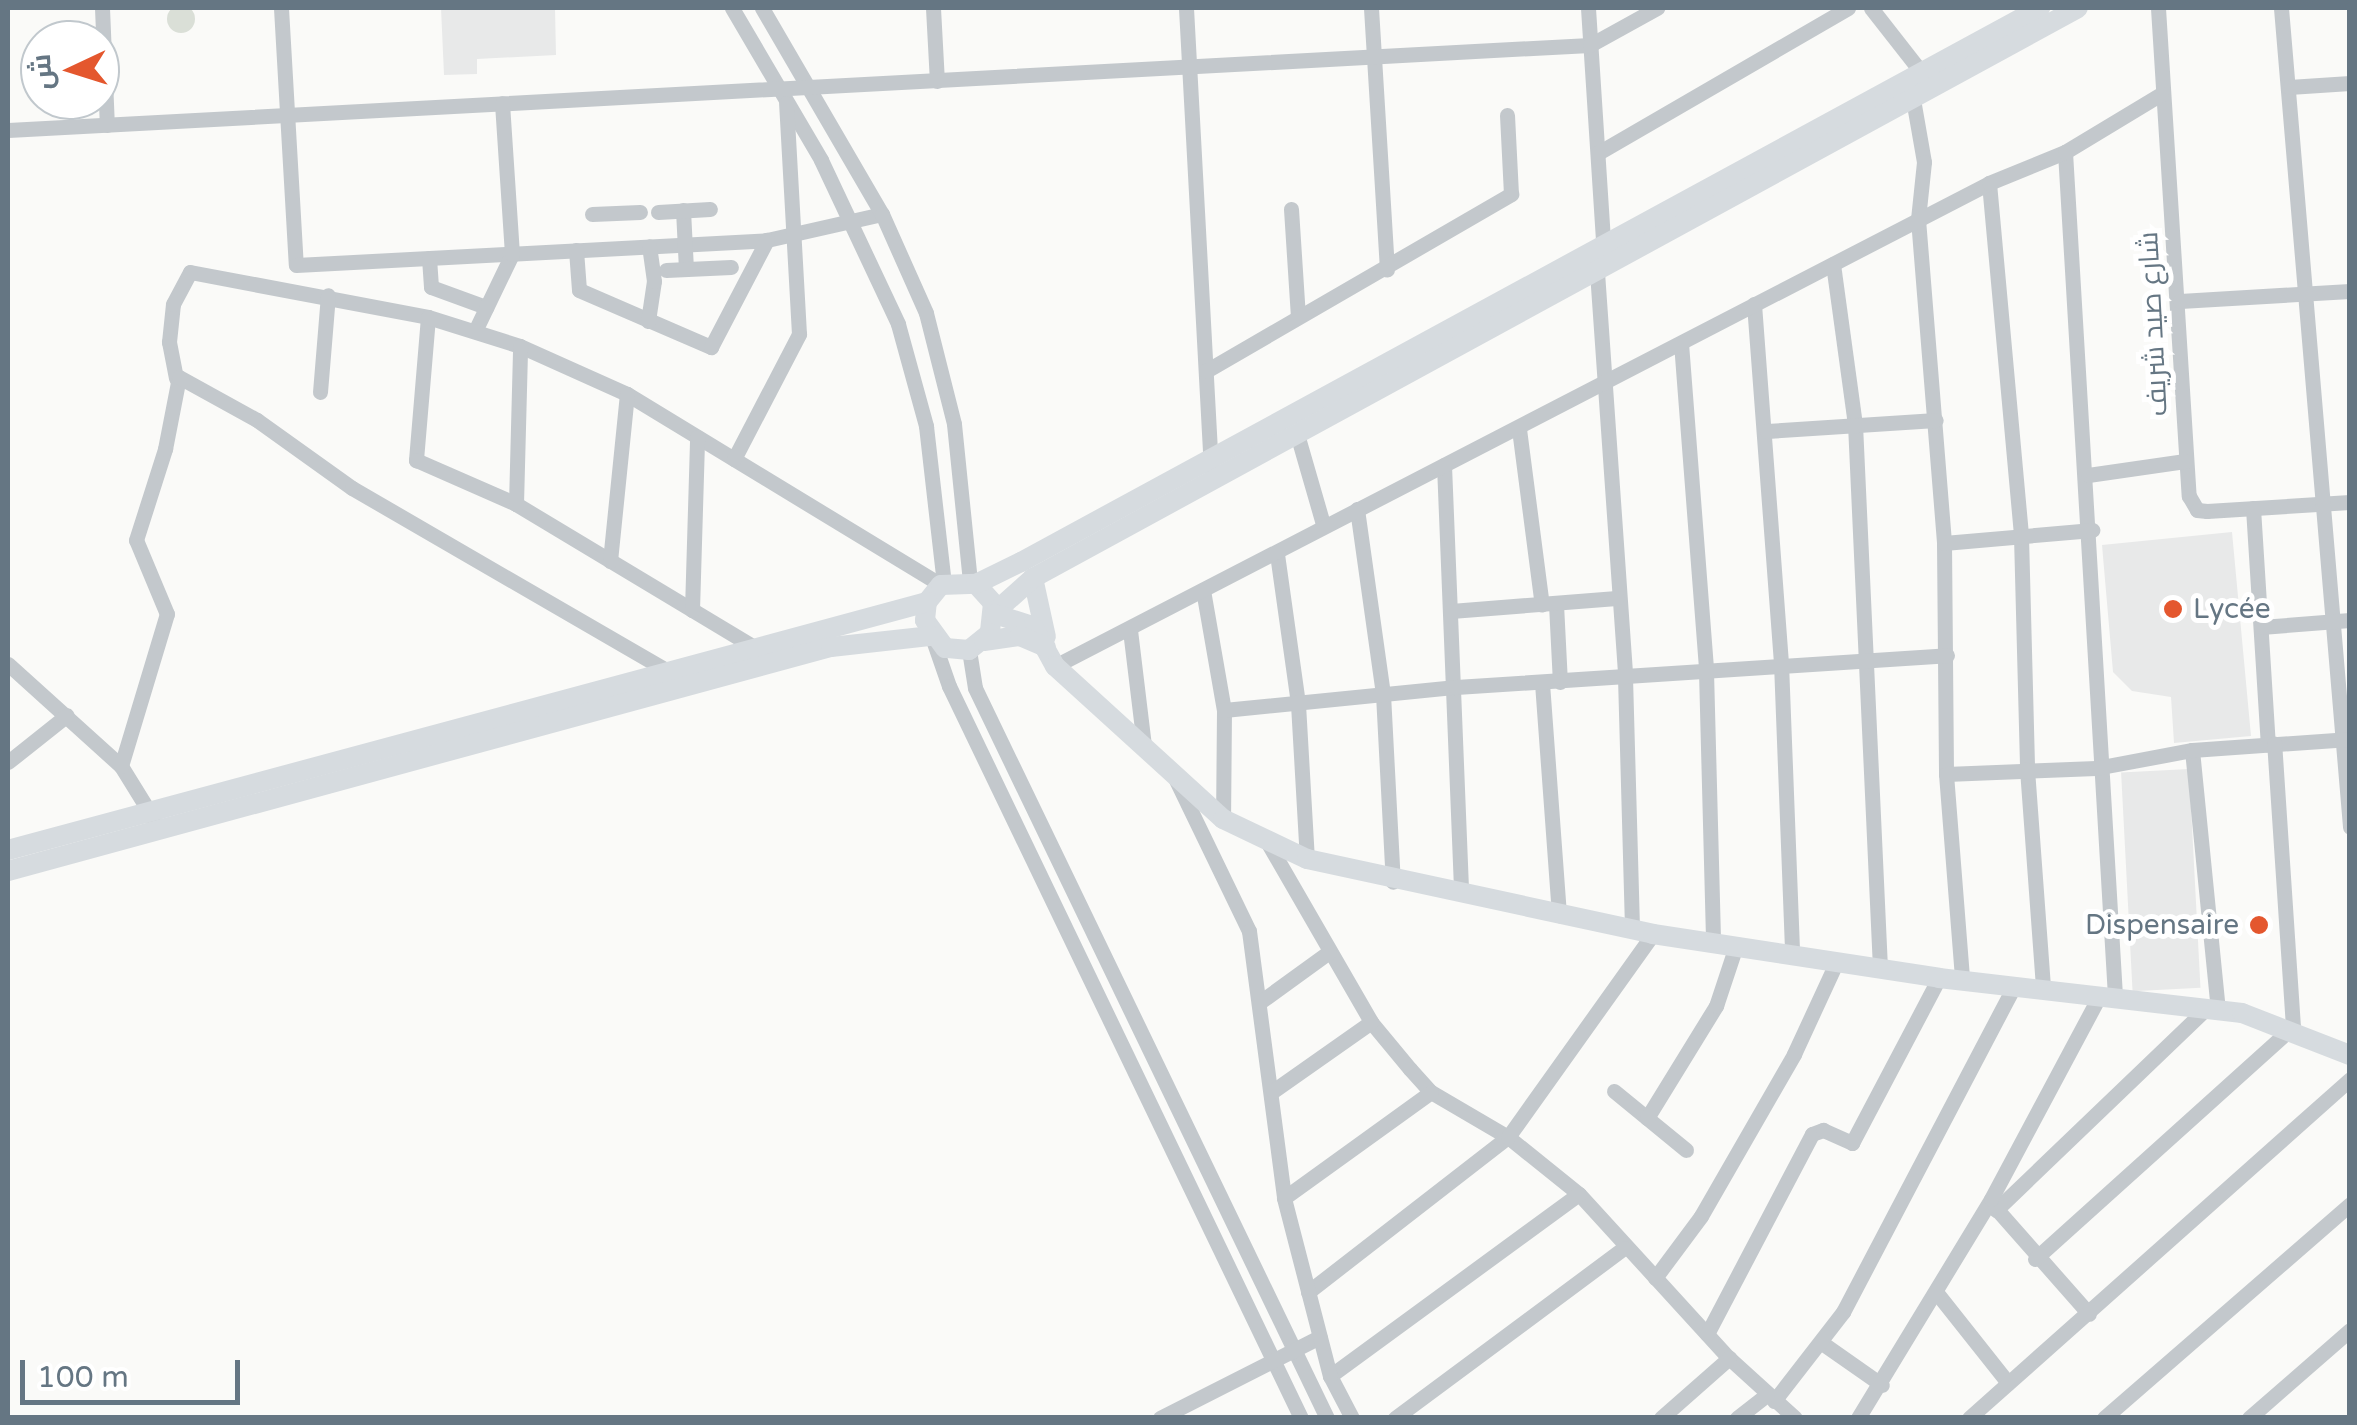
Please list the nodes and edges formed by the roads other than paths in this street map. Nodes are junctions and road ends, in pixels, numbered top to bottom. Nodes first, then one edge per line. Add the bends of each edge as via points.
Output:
1 (102, 8) edge
2 (281, 8) edge
3 (732, 8) edge
4 (762, 8) edge
5 (933, 8) edge
6 (1186, 8) edge
7 (1372, 8) edge
8 (1588, 8) edge
9 (1656, 8) edge
10 (1848, 8) edge
11 (1870, 8) edge
12 (2040, 8) edge
13 (2078, 8) edge
14 (2158, 8) edge
15 (2281, 8) edge
16 (1590, 44) junction
17 (1374, 55) junction
18 (1189, 66) junction
19 (1922, 72) junction
20 (937, 81) junction
21 (2350, 83) edge
22 (2289, 87) junction
23 (805, 88) junction
24 (780, 92) junction
25 (2161, 94) junction
26 (1914, 99) junction
27 (502, 103) junction
28 (286, 115) junction
29 (1507, 115) dead end
30 (107, 125) junction
31 (8, 130) edge
32 (2065, 152) junction
33 (1598, 153) junction
34 (1989, 183) junction
35 (710, 209) dead end
36 (1291, 209) dead end
37 (683, 210) junction
38 (640, 212) dead end
39 (658, 212) dead end
40 (615, 213) junction
41 (592, 214) dead end
42 (882, 214) junction
43 (1918, 219) junction
44 (853, 223) junction
45 (796, 234) junction
46 (767, 240) junction
47 (1603, 241) junction
48 (685, 244) junction
49 (648, 246) junction
50 (616, 248) junction
51 (576, 250) junction
52 (512, 254) junction
53 (428, 258) junction
54 (1834, 264) junction
55 (730, 267) dead end
56 (666, 270) dead end
57 (686, 270) junction
58 (1387, 270) junction
59 (1597, 272) junction
60 (2350, 291) edge
61 (328, 295) junction
62 (2301, 295) junction
63 (2180, 300) junction
64 (1754, 304) junction
65 (486, 307) junction
66 (428, 317) junction
67 (1298, 317) junction
68 (648, 322) junction
69 (475, 331) junction
70 (1682, 343) junction
71 (520, 346) junction
72 (1206, 371) junction
73 (176, 378) junction
74 (1602, 383) junction
75 (320, 392) dead end
76 (627, 394) junction
77 (1936, 420) junction
78 (1855, 424) junction
79 (1519, 428) junction
80 (1767, 431) junction
81 (1297, 434) junction
82 (697, 438) junction
83 (1211, 457) junction
84 (734, 459) junction
85 (2185, 462) junction
86 (1444, 465) junction
87 (2088, 475) junction
88 (1212, 480) junction
89 (2350, 502) edge
90 (516, 504) junction
91 (2322, 504) junction
92 (2253, 508) junction
93 (1358, 509) junction
94 (1323, 524) junction
95 (2092, 530) junction
96 (2021, 536) junction
97 (1944, 543) junction
98 (1277, 554) junction
99 (610, 562) junction
100 (1033, 578) junction
101 (973, 583) junction
102 (942, 585) junction
103 (1203, 590) junction
104 (1616, 598) junction
105 (927, 602) junction
106 (1549, 604) junction
107 (692, 610) junction
108 (1451, 611) junction
109 (995, 613) junction
110 (2341, 621) edge
111 (2261, 627) junction
112 (1130, 630) junction
113 (931, 637) junction
114 (977, 645) junction
115 (756, 648) junction
116 (1050, 652) junction
117 (1948, 655) junction
118 (1868, 658) junction
119 (1781, 662) junction
120 (8, 664) edge
121 (1706, 671) junction
122 (669, 672) junction
123 (1625, 677) junction
124 (1560, 682) junction
125 (1542, 683) junction
126 (1456, 687) junction
127 (1383, 694) junction
128 (1298, 704) junction
129 (1224, 710) junction
130 (66, 715) junction
131 (2346, 739) edge
132 (2271, 744) junction
133 (1144, 746) junction
134 (2192, 750) junction
135 (8, 762) edge
136 (122, 766) junction
137 (1170, 768) junction
138 (2096, 768) junction
139 (2026, 769) junction
140 (1946, 774) junction
141 (245, 797) junction
142 (1223, 820) junction
143 (155, 821) junction
144 (2350, 827) edge
145 (1269, 845) junction
146 (8, 850) edge
147 (1307, 859) junction
148 (8, 871) edge
149 (1393, 882) junction
150 (1461, 894) junction
151 (1558, 916) junction
152 (1642, 931) junction
153 (1714, 944) junction
154 (1736, 946) junction
155 (1330, 952) junction
156 (1792, 956) junction
157 (1837, 962) junction
158 (1880, 968) junction
159 (1940, 978) junction
160 (1962, 979) junction
161 (2014, 986) junction
162 (2043, 988) junction
163 (2107, 996) junction
164 (1260, 1002) junction
165 (2213, 1008) junction
166 (1372, 1022) junction
167 (2292, 1027) junction
168 (2350, 1055) edge
169 (2350, 1079) edge
170 (1272, 1090) junction
171 (1614, 1091) dead end
172 (1431, 1092) junction
173 (1646, 1118) junction
174 (1508, 1137) junction
175 (1686, 1150) dead end
176 (1579, 1194) junction
177 (1284, 1198) junction
178 (1993, 1204) junction
179 (2350, 1204) edge
180 (1624, 1248) junction
181 (2035, 1259) junction
182 (1655, 1278) junction
183 (1308, 1292) junction
184 (1936, 1292) junction
185 (2089, 1314) junction
186 (2350, 1330) edge
187 (1707, 1334) junction
188 (1320, 1337) junction
189 (1822, 1343) junction
190 (1294, 1350) junction
191 (1729, 1358) junction
192 (1274, 1362) junction
193 (1330, 1376) junction
194 (1882, 1384) junction
195 (2008, 1384) junction
196 (1770, 1399) junction
197 (1160, 1418) edge
198 (1301, 1418) edge
199 (1327, 1418) edge
200 (1352, 1418) edge
201 (1395, 1418) edge
202 (1661, 1418) edge
203 (1737, 1418) edge
204 (1795, 1418) edge
205 (1858, 1418) edge
206 (1969, 1418) edge
207 (2104, 1418) edge
208 (2249, 1418) edge

1 - 30 street
2 - 28 street
3 - 24 street
4 - 23 street
5 - 20 street
6 - 18 street
7 - 17 street
8 - 16 street
9 - 16 street
10 - 33 street
11 - 19 street
12 - 19 main road
13 - 26 main road
14 - 25 street, شارع صيد شريف
15 - 22 street
16 - 17 street
16 - 33 street
17 - 18 street
17 - 58 street
18 - 20 street
18 - 72 street
19 - 47 main road
20 - 23 street
21 - 22 street
22 - 62 street
23 - 24 street
23 - 42 street
24 - 27 street
24 - 44 street
24 - 45 street
25 - 32 street
25 - 63 street, شارع صيد شريف
26 - 43 street via 1924,162
26 - 59 main road
27 - 28 street
27 - 52 street
28 - 30 street
28 - 53 street via 296,265
29 - 58 street via 1511,194
30 - 31 street
32 - 34 street
32 - 87 street
33 - 47 street
34 - 43 street
34 - 96 street
35 - 37 street
36 - 67 street
37 - 39 street
37 - 48 street
38 - 40 street
40 - 41 street
40 - 50 street
42 - 44 street
42 - 101 street via 943,368
43 - 54 street
43 - 77 street
44 - 45 street
44 - 102 street via 914,374
45 - 46 street
45 - 84 street via 799,334
46 - 48 street
46 - 68 street via 711,347
47 - 83 main road
48 - 49 street
48 - 57 street
49 - 50 street
49 - 68 street via 654,281
50 - 51 street
51 - 52 street
51 - 68 street via 578,290
52 - 53 street
52 - 65 street
53 - 65 street via 430,287
54 - 64 street
54 - 78 street
55 - 57 street
56 - 57 street
58 - 67 street
59 - 74 street
59 - 81 main road
60 - 62 street
61 - 66 street
61 - 73 street via 190,272 173,304 169,342
61 - 75 street
62 - 63 street
62 - 91 street
63 - 85 street, شارع صيد شريف
64 - 70 street
64 - 80 street
65 - 69 street
66 - 69 street
66 - 90 street via 416,460
67 - 72 street
69 - 71 street
70 - 74 street
70 - 121 street
71 - 76 street
71 - 90 street
72 - 83 street
73 - 122 street via 195,382 352,488
73 - 136 street via 166,449 136,540 167,614
74 - 79 street
74 - 104 street
76 - 82 street
76 - 99 street
77 - 78 street
77 - 97 street
78 - 80 street
78 - 118 street
79 - 86 street
79 - 106 street
80 - 119 street
81 - 88 main road
81 - 94 street
82 - 84 street
82 - 107 street
83 - 88 street
83 - 101 main road
84 - 102 street
85 - 87 street
85 - 92 street, شارع صيد شريف via 2188,496 2197,510
86 - 93 street
86 - 108 street
87 - 95 street
88 - 100 main road
89 - 91 street, شارع صيد شريف
90 - 99 street
91 - 92 street, شارع صيد شريف
91 - 110 street
92 - 111 street
93 - 94 street
93 - 127 street
94 - 98 street
95 - 96 street
95 - 138 street
96 - 97 street
96 - 139 street
97 - 117 street
98 - 103 street
98 - 128 street
99 - 107 street
100 - 109 main road
100 - 116 main road
101 - 102 main road
101 - 109 main road
102 - 105 main road
103 - 112 street
103 - 129 street
104 - 106 street
104 - 123 street
105 - 113 main road
105 - 115 main road
106 - 108 street
106 - 124 street
107 - 115 street
108 - 126 street
109 - 114 main road
109 - 116 main road via 1027,622
110 - 111 street
110 - 131 street
111 - 132 street
112 - 116 street
112 - 133 street
113 - 114 main road via 945,648
113 - 141 main road via 831,646
113 - 192 street
114 - 116 main road via 1020,636
114 - 190 street via 975,688
115 - 122 main road
116 - 133 main road
117 - 118 street
117 - 140 street
118 - 119 street
118 - 158 street
119 - 121 street
119 - 156 street
120 - 130 street
121 - 123 street
121 - 153 street
122 - 141 main road
123 - 124 street
123 - 152 street
124 - 125 street
125 - 126 street
125 - 151 street
126 - 127 street
126 - 150 street
127 - 128 street
127 - 149 street
128 - 129 street
128 - 147 street
129 - 142 street
130 - 135 street
130 - 136 street
131 - 132 street
131 - 144 street
132 - 134 street
132 - 167 street
133 - 137 main road
134 - 138 street
134 - 165 street
136 - 143 street
137 - 142 main road
137 - 164 street via 1249,931
138 - 139 street
138 - 163 street
139 - 140 street
139 - 162 street
140 - 160 street
141 - 143 main road
142 - 145 main road
143 - 146 main road
143 - 148 main road
145 - 147 main road
145 - 155 street
147 - 149 main road
149 - 150 main road
150 - 151 main road
151 - 152 main road
152 - 153 main road
152 - 174 street
153 - 154 main road
154 - 156 main road
154 - 173 street via 1716,1006
155 - 164 street
155 - 166 street
156 - 157 main road
157 - 158 main road
157 - 182 street via 1826,996 1701,1216
158 - 159 main road
159 - 160 main road
159 - 187 street via 1852,1143 1823,1130 1812,1134
160 - 161 main road
161 - 162 main road
161 - 189 street via 1946,1126
162 - 163 main road
163 - 165 main road
163 - 178 street
164 - 170 street
165 - 167 main road
165 - 178 street
166 - 170 street
166 - 172 street
167 - 168 main road
167 - 181 street
169 - 185 street
170 - 177 street
171 - 173 street
172 - 174 street
172 - 177 street
173 - 175 street
174 - 176 street
174 - 183 street
176 - 180 street
176 - 193 street
177 - 183 street
178 - 181 street
178 - 184 street
179 - 207 street
180 - 182 street
180 - 201 street
181 - 185 street
182 - 187 street
183 - 188 street
184 - 194 street
184 - 195 street
185 - 195 street
186 - 208 street
187 - 191 street
188 - 190 street
188 - 193 street
189 - 194 street
189 - 196 street
190 - 192 street
190 - 199 street
191 - 196 street
191 - 202 street
192 - 197 street
192 - 198 street
193 - 200 street
194 - 205 street
195 - 206 street
196 - 203 street
196 - 204 street

